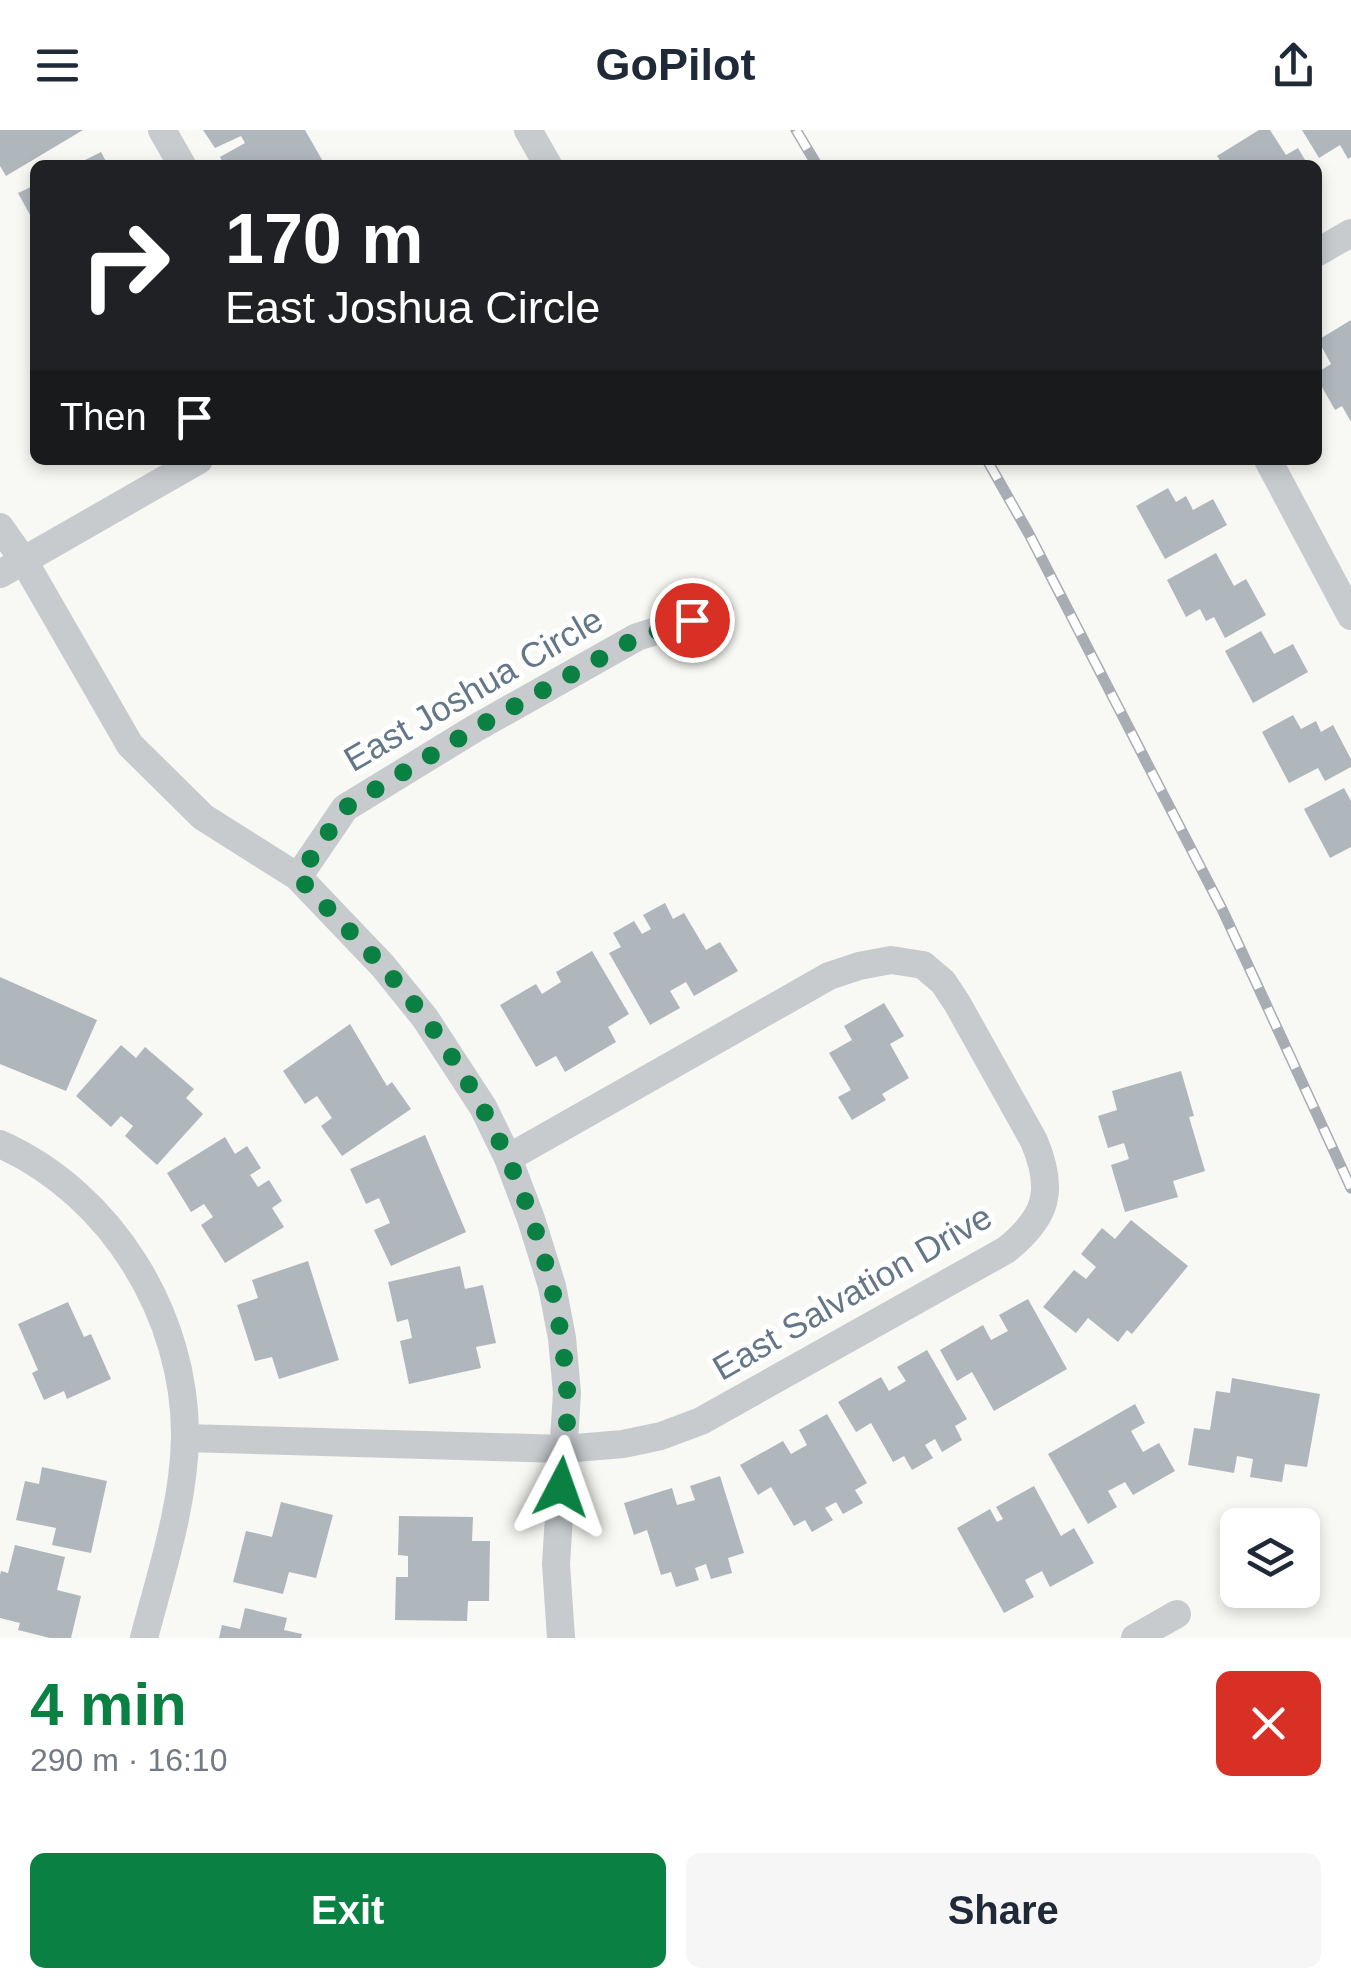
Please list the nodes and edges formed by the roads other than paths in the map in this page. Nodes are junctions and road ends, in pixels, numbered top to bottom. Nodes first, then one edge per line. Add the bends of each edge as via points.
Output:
1 (162, 130) edge
2 (528, 130) edge
3 (179, 160) edge
4 (545, 160) edge
5 (1351, 233) edge
6 (1322, 250) edge
7 (189, 465) edge
8 (1271, 465) edge
9 (0, 527) edge
10 (12, 568) edge
11 (720, 611) dead end
12 (1351, 616) edge
13 (298, 877) junction
14 (0, 1144) edge
15 (508, 1158) junction
16 (184, 1438) junction
17 (564, 1449) junction
18 (1177, 1614) dead end
19 (144, 1638) edge
20 (561, 1638) edge
21 (1134, 1638) edge

1 - 3 street
2 - 4 street
5 - 6 street
7 - 10 street
8 - 12 street
9 - 10 street
10 - 13 street via 130,745 203,818
11 - 13 street, East Joshua Circle via 638,637 345,808
13 - 15 street via 425,1018
14 - 16 street via 67,1187 137,1266 176,1360
15 - 17 street via 552,1286 567,1393
15 - 17 street, East Salvation Drive via 829,976 891,960 923,965 943,982 1044,1164 1040,1214 1006,1250 701,1421 622,1444
16 - 17 street, East Salvation Drive
16 - 19 street via 176,1517
17 - 20 street via 556,1564
18 - 21 street

